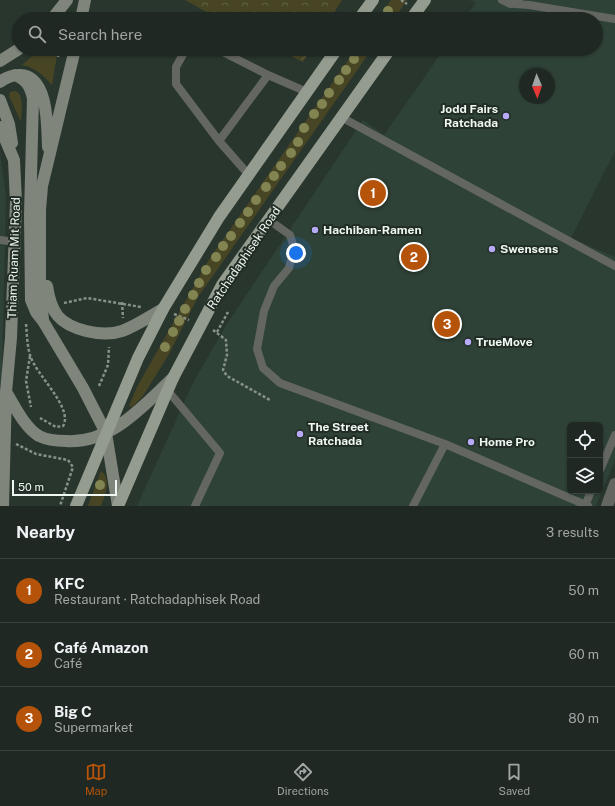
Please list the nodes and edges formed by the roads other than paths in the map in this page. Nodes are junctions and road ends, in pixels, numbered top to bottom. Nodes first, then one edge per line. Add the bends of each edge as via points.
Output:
1 (67, 0) edge
2 (85, 0) edge
3 (373, 0) edge
4 (425, 0) edge
5 (502, 0) edge
6 (524, 0) edge
7 (515, 4) junction
8 (58, 12) edge
9 (82, 12) edge
10 (364, 12) edge
11 (416, 12) edge
12 (568, 12) edge
13 (603, 17) edge
14 (615, 19) edge
15 (12, 53) edge
16 (72, 56) edge
17 (182, 56) edge
18 (231, 56) edge
19 (333, 56) edge
20 (385, 56) edge
21 (0, 61) edge
22 (15, 75) junction
23 (268, 75) junction
24 (0, 82) edge
25 (307, 92) junction
26 (0, 100) edge
27 (342, 117) junction
28 (0, 127) edge
29 (219, 141) junction
30 (14, 160) junction
31 (49, 162) junction
32 (248, 174) junction
33 (269, 220) junction
34 (0, 240) edge
35 (16, 242) junction
36 (40, 248) junction
37 (615, 266) edge
38 (163, 309) junction
39 (44, 321) junction
40 (173, 378) junction
41 (168, 391) junction
42 (6, 392) junction
43 (106, 433) junction
44 (615, 435) edge
45 (445, 444) junction
46 (603, 463) edge
47 (615, 484) edge
48 (590, 494) edge
49 (3, 506) edge
50 (76, 506) edge
51 (118, 506) edge
52 (195, 506) edge
53 (412, 506) edge
54 (586, 506) edge
55 (606, 506) edge

1 - 8 street
2 - 9 street
3 - 10 main road
4 - 11 main road
5 - 7 lane
6 - 7 lane
7 - 12 lane
13 - 14 lane
15 - 21 street
16 - 31 street, Thiam Ruam Mit Road
17 - 29 lane via 176,67 176,84
18 - 23 lane
19 - 25 main road
20 - 27 main road, Ratchadaphisek Road
22 - 24 street
22 - 31 street via 24,76 35,82 41,93 46,112
22 - 39 street via 24,79 33,98 30,286 33,306
23 - 25 lane
23 - 29 lane
25 - 32 main road
26 - 30 street via 9,124
27 - 33 main road, Ratchadaphisek Road
27 - 37 lane
28 - 30 street, Thiam Ruam Mit Road
29 - 32 lane
30 - 35 street, Thiam Ruam Mit Road
31 - 36 street, Thiam Ruam Mit Road via 42,186
32 - 38 main road
33 - 40 main road, Ratchadaphisek Road via 222,285
33 - 45 lane via 290,235 294,248 289,268 274,286 264,311 257,349 263,368 280,383
34 - 35 lane
35 - 42 street, Thiam Ruam Mit Road
36 - 38 street via 49,301 58,316 71,327 109,333 123,330
36 - 39 street via 40,285
38 - 43 main road via 138,358
39 - 43 street
40 - 41 main road, Ratchadaphisek Road
40 - 43 street via 128,420
41 - 51 main road, Ratchadaphisek Road
41 - 52 lane via 220,453
42 - 43 street via 27,425 38,435 53,441 74,442
42 - 49 street, Thiam Ruam Mit Road
43 - 50 main road
43 - 51 street
44 - 46 lane
45 - 53 lane
45 - 54 lane
47 - 55 street
48 - 54 lane

